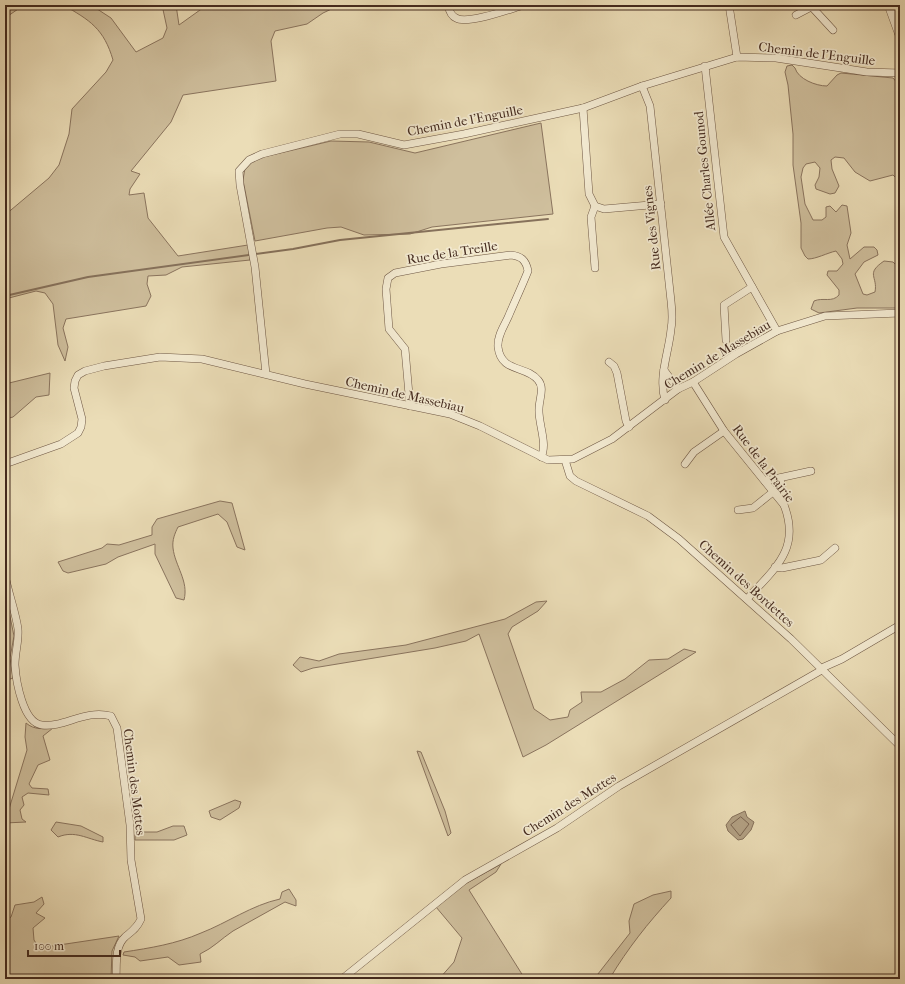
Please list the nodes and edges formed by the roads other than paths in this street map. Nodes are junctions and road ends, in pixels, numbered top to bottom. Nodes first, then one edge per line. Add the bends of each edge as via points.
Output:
1 (448, 5) edge
2 (524, 5) edge
3 (729, 5) edge
4 (888, 5) edge
5 (894, 5) edge
6 (813, 6) edge
7 (796, 15) dead end
8 (900, 26) edge
9 (833, 30) dead end
10 (900, 38) edge
11 (737, 57) junction
12 (705, 66) junction
13 (900, 73) edge
14 (642, 86) junction
15 (583, 108) junction
16 (661, 204) junction
17 (594, 206) junction
18 (595, 268) dead end
19 (752, 287) junction
20 (900, 313) edge
21 (777, 331) junction
22 (726, 340) dead end
23 (609, 362) dead end
24 (664, 370) junction
25 (266, 374) junction
26 (693, 382) junction
27 (678, 389) junction
28 (665, 400) junction
29 (410, 406) junction
30 (629, 427) junction
31 (724, 431) junction
32 (541, 457) junction
33 (565, 460) junction
34 (5, 464) edge
35 (685, 464) dead end
36 (811, 471) dead end
37 (780, 478) junction
38 (765, 481) junction
39 (773, 492) junction
40 (784, 505) junction
41 (738, 510) dead end
42 (835, 548) dead end
43 (775, 567) junction
44 (5, 575) edge
45 (747, 599) junction
46 (900, 625) edge
47 (842, 659) junction
48 (822, 669) junction
49 (828, 674) junction
50 (900, 746) edge
51 (116, 979) edge
52 (342, 979) edge

1 - 2 street via 455,18 466,20
3 - 11 street
4 - 10 street
5 - 8 street
6 - 7 street
6 - 9 street
11 - 12 street, Chemin de l'Enguille
11 - 13 street, Chemin de l'Enguille via 782,59 867,72
12 - 14 street, Chemin de l'Enguille
12 - 19 street, Allée Charles Gounod via 724,237
14 - 15 street, Chemin de l'Enguille
14 - 16 street, Rue des Vignes via 650,106
15 - 17 street via 589,194
15 - 25 street, Chemin de l'Enguille via 404,145 358,134 340,134 262,154 249,160 239,171 240,185 256,274
16 - 17 street via 604,209
16 - 24 street, Rue des Vignes via 672,318
17 - 18 street via 591,217
19 - 21 street, Allée Charles Gounod
19 - 22 street via 724,304
20 - 21 street, Chemin de Massebiau via 825,316
21 - 26 street, Chemin de Massebiau
23 - 30 street via 617,373
24 - 27 street
24 - 28 street, Rue des Vignes
25 - 29 street, Chemin de Massebiau
25 - 34 street, Chemin de Massebiau via 202,359 177,357 160,357 86,371 78,375 74,388 82,419 78,434 61,444
26 - 27 street, Chemin de Massebiau
26 - 31 street, Rue de la Prairie
27 - 28 street, Chemin de Massebiau
28 - 30 street, Chemin de Massebiau
29 - 32 street, Chemin de Massebiau via 463,418
29 - 32 street, Rue de la Treille via 406,349 389,329 386,289 388,278 395,273 441,264 511,255 521,258 528,270 503,327 498,345 507,364 536,377 540,382 539,410 543,449
30 - 33 street, Chemin de Massebiau via 583,455
31 - 35 street via 694,452
31 - 38 street, Rue de la Prairie
32 - 33 street, Chemin de Massebiau via 554,461
33 - 45 street, Chemin des Bordettes via 570,476 576,481 660,524
36 - 37 street
37 - 38 street
37 - 40 street
38 - 39 street, Rue de la Prairie
39 - 40 street, Rue de la Prairie
39 - 41 street via 753,508
40 - 43 street, Rue de la Prairie via 789,519 790,538 788,548
42 - 43 street via 821,560 782,568
43 - 45 street, Rue de la Prairie
44 - 51 street, Chemin des Mottes via 17,626 16,673 31,720 43,725 103,714 111,716 117,728 130,825 131,860 141,919 117,950
45 - 48 street, Chemin des Bordettes
46 - 47 street
47 - 48 street, Chemin des Mottes
47 - 49 street
48 - 49 street, Chemin des Bordettes
48 - 52 street, Chemin des Mottes via 619,786 557,828 465,880
49 - 50 street, Chemin des Bordettes

